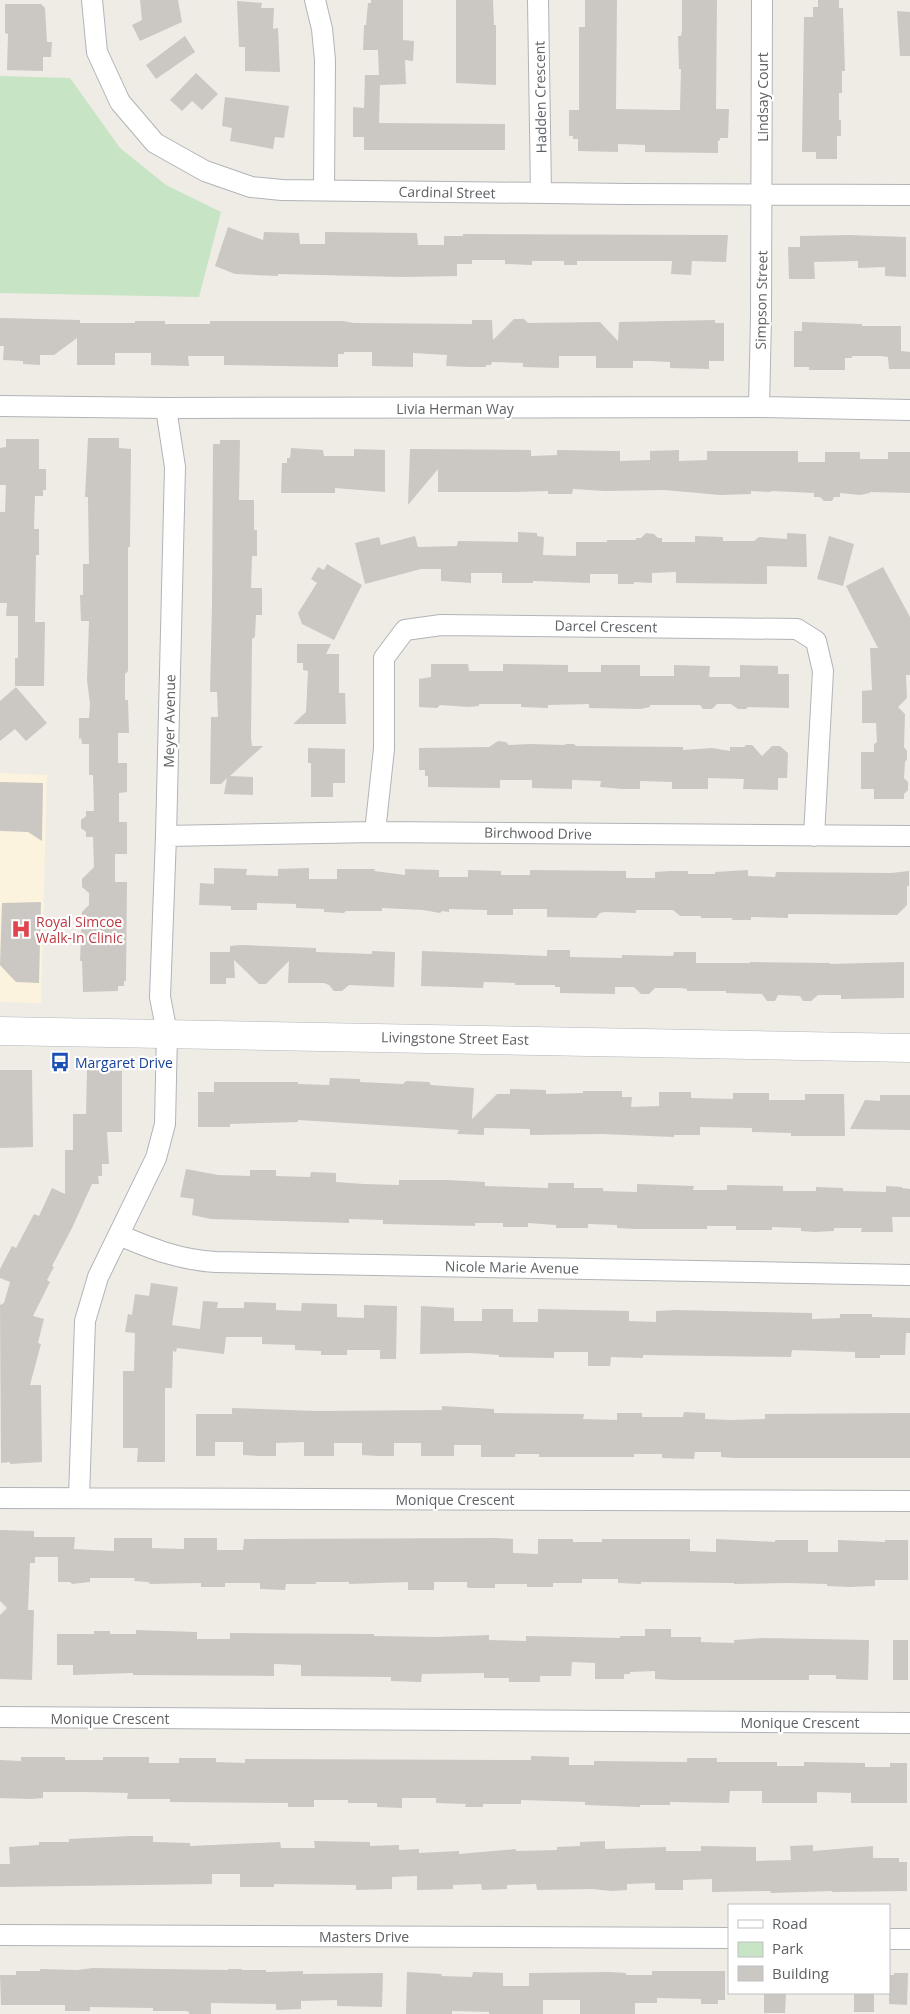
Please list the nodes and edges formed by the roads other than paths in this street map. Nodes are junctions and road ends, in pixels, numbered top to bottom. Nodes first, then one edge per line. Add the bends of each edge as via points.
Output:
1 (92, 0) edge
2 (315, 0) edge
3 (538, 0) edge
4 (762, 0) edge
5 (324, 190) junction
6 (541, 193) junction
7 (761, 193) junction
8 (910, 195) edge
9 (0, 406) edge
10 (759, 407) junction
11 (166, 408) junction
12 (910, 410) edge
13 (375, 832) junction
14 (166, 836) junction
15 (814, 836) junction
16 (910, 836) edge
17 (0, 1031) edge
18 (167, 1033) junction
19 (910, 1048) edge
20 (119, 1235) junction
21 (910, 1275) edge
22 (80, 1497) junction
23 (0, 1498) edge
24 (910, 1501) edge
25 (0, 1717) edge
26 (910, 1723) edge
27 (0, 1935) edge
28 (728, 1938) edge
29 (890, 1939) edge
30 (910, 1939) edge

1 - 5 street, Cardinal Street via 97,52 120,102 156,143 205,172 251,187
2 - 5 street via 322,29 324,60
3 - 6 street, Hadden Crescent
4 - 7 street, Lindsay Court
5 - 6 street, Cardinal Street
6 - 7 street, Cardinal Street
7 - 8 street, Cardinal Street
7 - 10 street, Simpson Street
9 - 11 street, Livia Herman Way
10 - 11 street, Livia Herman Way
10 - 12 street, Livia Herman Way
11 - 14 street, Meyer Avenue via 175,467
13 - 14 street, Birchwood Drive
13 - 15 street, Birchwood Drive
13 - 15 street, Darcel Crescent via 384,749 384,658 405,630 471,625 797,628 816,641 822,671
14 - 18 street, Meyer Avenue via 160,997
15 - 16 street, Birchwood Drive
17 - 18 street, Livingstone Street East
18 - 19 street, Livingstone Street East
18 - 20 street via 167,1102 163,1136 153,1167
20 - 21 street, Nicole Marie Avenue via 195,1261
20 - 22 street via 98,1278 85,1321
22 - 23 street, Monique Crescent
22 - 24 street, Monique Crescent
25 - 26 street, Monique Crescent
27 - 28 street, Masters Drive
29 - 30 street

